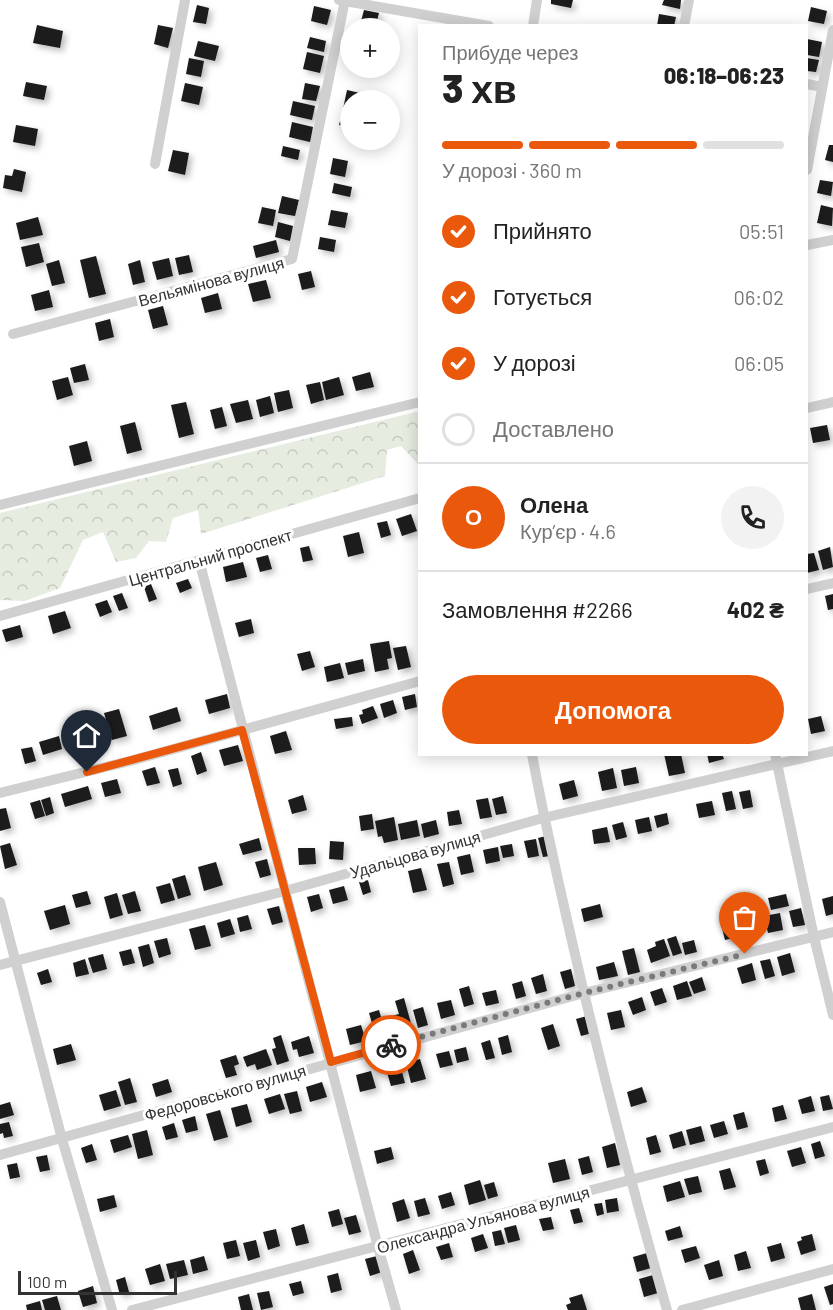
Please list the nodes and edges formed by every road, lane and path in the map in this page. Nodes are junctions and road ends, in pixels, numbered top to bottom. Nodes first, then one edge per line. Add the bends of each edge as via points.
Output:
1 (185, 0) edge
2 (343, 0) edge
3 (537, 0) edge
4 (689, 0) edge
5 (478, 24) edge
6 (532, 24) edge
7 (684, 24) edge
8 (833, 30) edge
9 (808, 84) edge
10 (822, 87) junction
11 (155, 164) dead end
12 (808, 164) edge
13 (833, 240) edge
14 (808, 245) edge
15 (13, 334) dead end
16 (418, 402) edge
17 (833, 402) edge
18 (808, 408) edge
19 (418, 499) edge
20 (0, 505) edge
21 (199, 560) junction
22 (833, 583) edge
23 (808, 589) edge
24 (0, 616) edge
25 (418, 682) edge
26 (242, 730) junction
27 (833, 751) edge
28 (808, 755) edge
29 (532, 756) edge
30 (797, 756) edge
31 (776, 759) edge
32 (0, 794) edge
33 (543, 818) junction
34 (285, 891) junction
35 (0, 902) edge
36 (833, 932) edge
37 (814, 937) junction
38 (16, 961) junction
39 (0, 965) edge
40 (584, 993) junction
41 (833, 1015) edge
42 (331, 1062) junction
43 (833, 1127) edge
44 (62, 1139) junction
45 (0, 1155) edge
46 (630, 1180) junction
47 (378, 1247) junction
48 (833, 1269) edge
49 (112, 1310) edge
50 (132, 1310) edge
51 (396, 1310) edge
52 (667, 1310) edge
53 (682, 1310) edge

1 - 11 street
2 - 5 street
2 - 15 street, Вельямінова вулиця via 292,259
3 - 6 street
4 - 7 street
8 - 10 street
9 - 10 street
10 - 12 street
13 - 14 street
16 - 20 street
17 - 18 street
19 - 21 street, Центральний проспект
21 - 24 street, Центральний проспект
21 - 26 street
22 - 23 street
25 - 26 street
26 - 32 street
26 - 34 street
27 - 28 street, Удальцова вулиця
29 - 33 street
30 - 31 street, Удальцова вулиця
31 - 33 street, Удальцова вулиця
31 - 37 street
33 - 34 street, Удальцова вулиця
33 - 40 street
34 - 38 street, Удальцова вулиця
34 - 42 street
35 - 38 street
36 - 37 street, Федоровського вулиця
37 - 40 street, Федоровського вулиця
37 - 41 street
38 - 39 street, Удальцова вулиця
38 - 44 street
40 - 42 street, Федоровського вулиця
40 - 46 street
42 - 44 street, Федоровського вулиця
42 - 47 street
43 - 46 street, Олександра Ульянова вулиця
44 - 45 street, Федоровського вулиця
44 - 49 street
46 - 47 street, Олександра Ульянова вулиця
46 - 52 street
47 - 50 street, Олександра Ульянова вулиця
47 - 51 street
48 - 53 street

